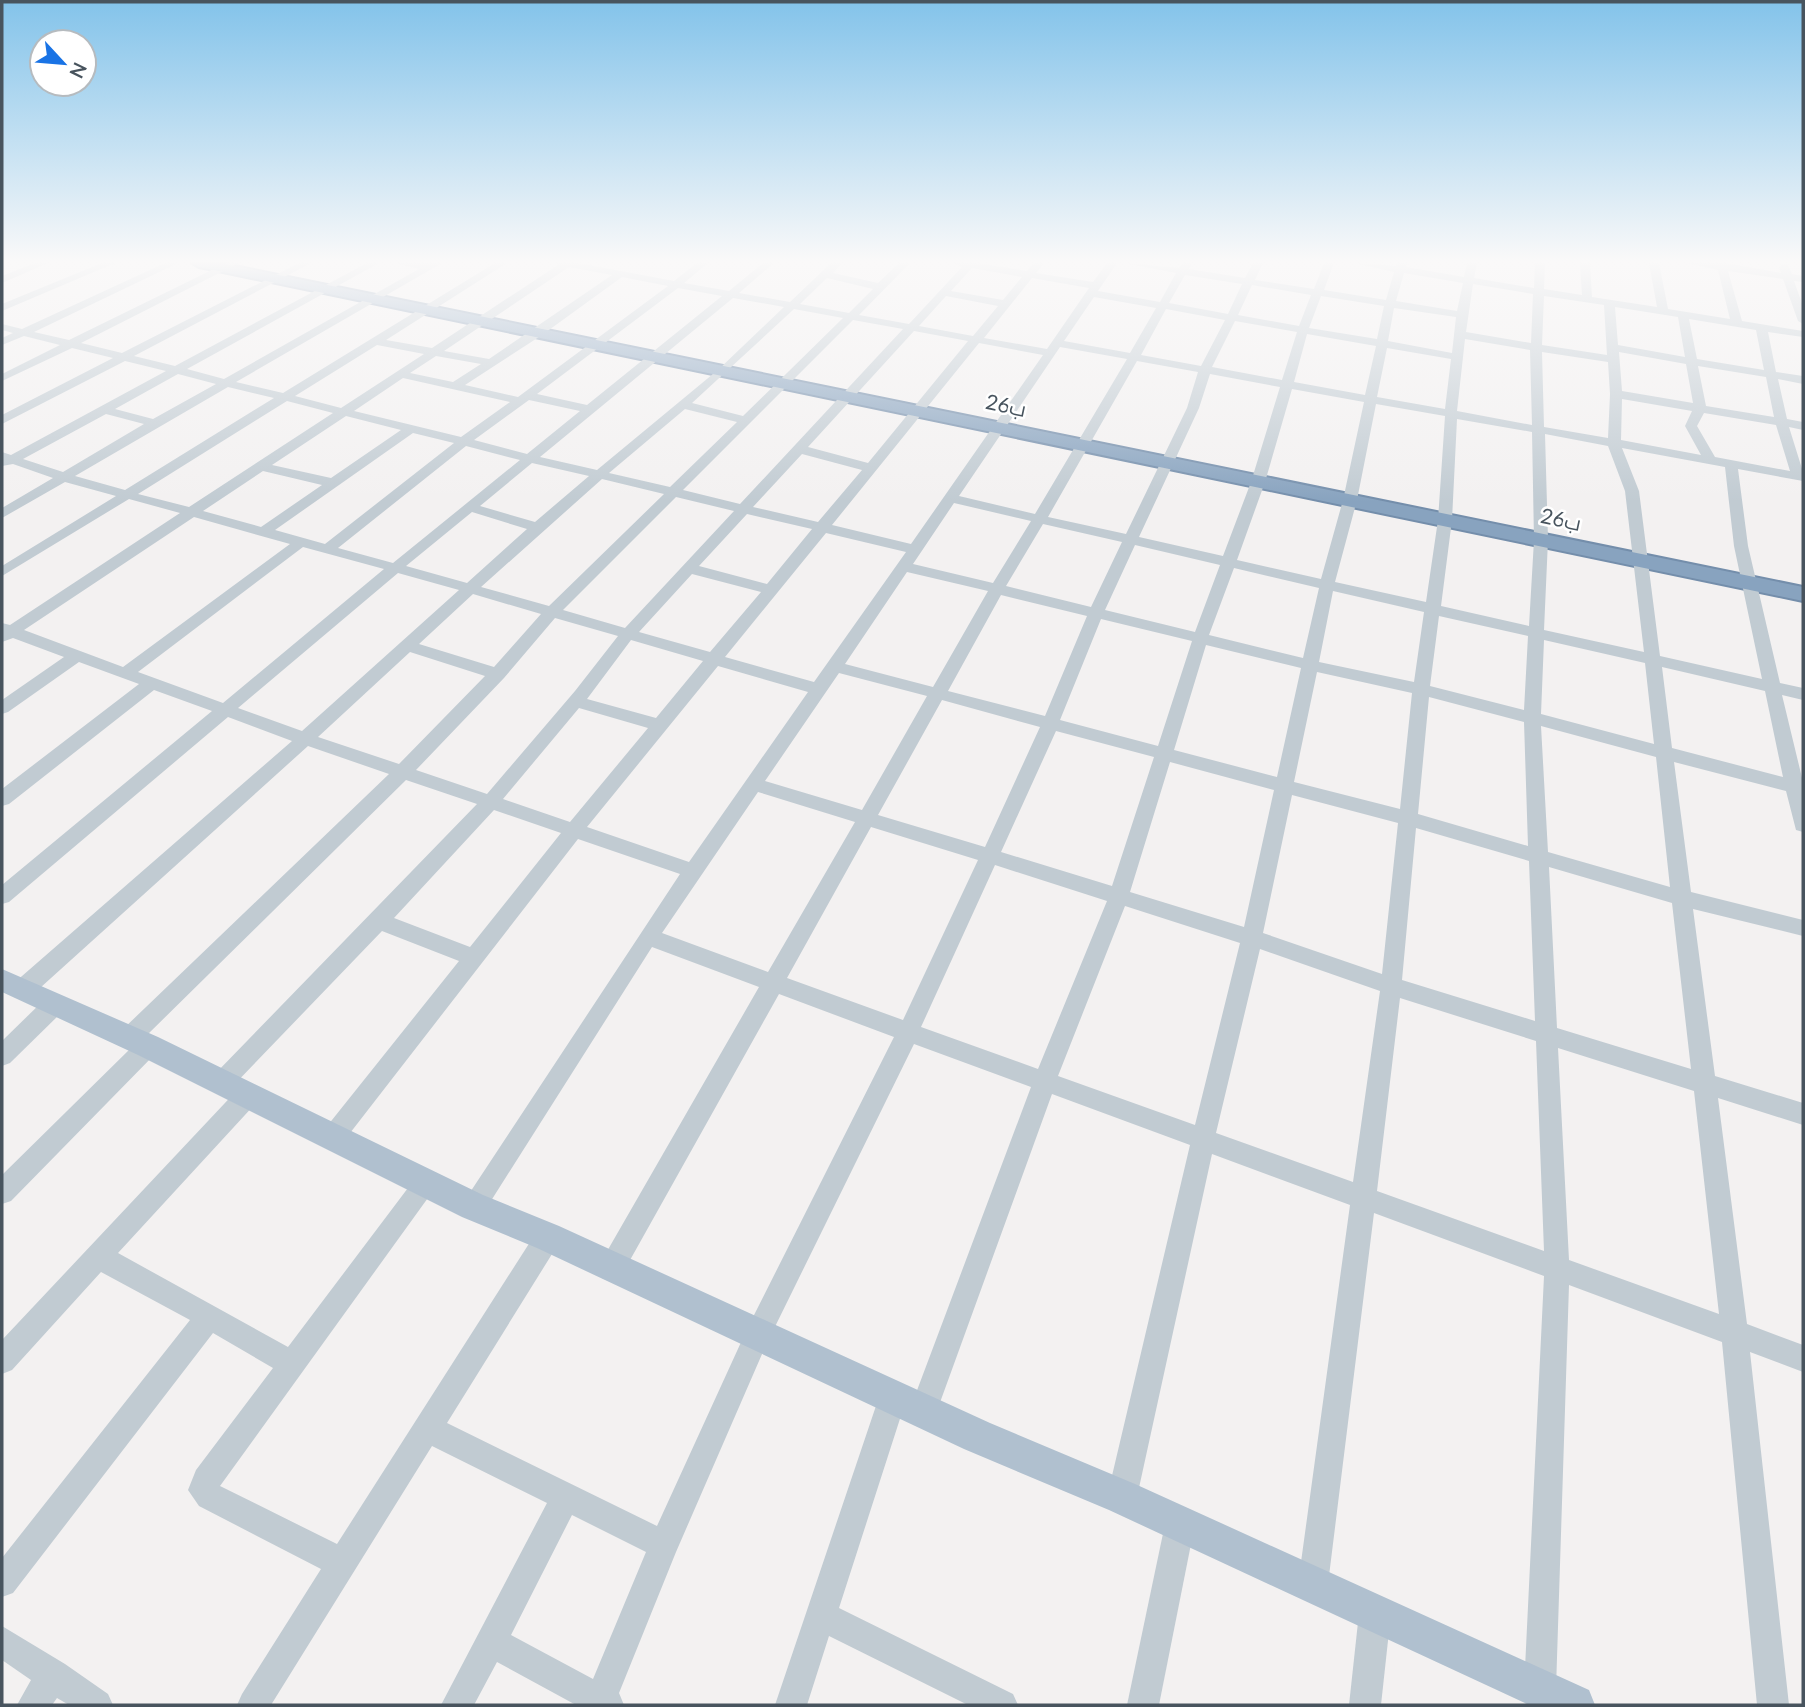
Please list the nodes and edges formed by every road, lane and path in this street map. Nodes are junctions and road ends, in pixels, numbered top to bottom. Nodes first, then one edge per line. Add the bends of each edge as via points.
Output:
1 (66, 343) edge
2 (150, 343) edge
3 (226, 343) edge
4 (297, 343) edge
5 (371, 343) edge
6 (383, 343) edge
7 (448, 343) edge
8 (522, 343) edge
9 (587, 343) edge
10 (601, 343) edge
11 (674, 343) edge
12 (752, 343) edge
13 (826, 343) edge
14 (899, 343) edge
15 (973, 343) edge
16 (1007, 343) edge
17 (1057, 343) edge
18 (1141, 343) edge
19 (1218, 343) edge
20 (1299, 343) edge
21 (1381, 343) joint
22 (1460, 343) edge
23 (1509, 343) edge
24 (1536, 343) edge
25 (1613, 343) edge
26 (1687, 343) edge
27 (1764, 343) edge
28 (71, 344) junction
29 (598, 345) junction
30 (1536, 347) junction
31 (1053, 348) junction
32 (433, 352) junction
33 (1614, 354) junction
34 (123, 356) junction
35 (1133, 356) junction
36 (657, 357) junction
37 (1458, 357) junction
38 (1690, 361) junction
39 (492, 363) junction
40 (175, 369) junction
41 (1205, 370) junction
42 (723, 371) junction
43 (400, 374) junction
44 (1772, 375) junction
45 (2, 378) edge
46 (1803, 380) edge
47 (225, 383) junction
48 (785, 384) junction
49 (1286, 384) junction
50 (457, 385) junction
51 (1616, 394) junction
52 (281, 397) junction
53 (849, 397) junction
54 (524, 398) junction
55 (1369, 398) junction
56 (685, 405) junction
57 (1700, 408) junction
58 (101, 409) junction
59 (589, 409) junction
60 (341, 411) junction
61 (917, 411) junction
62 (1451, 413) junction
63 (2, 420) edge
64 (746, 420) junction
65 (1781, 422) junction
66 (155, 423) junction
67 (1803, 426) edge
68 (999, 428) junction
69 (411, 429) junction
70 (1537, 429) junction
71 (464, 442) junction
72 (1084, 445) junction
73 (1614, 445) junction
74 (799, 449) junction
75 (529, 458) junction
76 (5, 460) edge
77 (1710, 460) junction
78 (1165, 462) junction
79 (1731, 464) junction
80 (260, 466) junction
81 (871, 468) junction
82 (599, 474) junction
83 (1801, 477) edge
84 (66, 478) junction
85 (1258, 482) junction
86 (333, 483) junction
87 (672, 491) junction
88 (130, 494) junction
89 (948, 498) junction
90 (1350, 500) junction
91 (469, 507) junction
92 (743, 508) junction
93 (192, 511) junction
94 (2, 514) edge
95 (1038, 519) junction
96 (1445, 520) junction
97 (537, 527) junction
98 (824, 527) junction
99 (264, 532) junction
100 (1129, 540) junction
101 (1541, 540) junction
102 (301, 542) junction
103 (913, 549) junction
104 (326, 550) junction
105 (1640, 560) junction
106 (1227, 562) junction
107 (902, 566) junction
108 (395, 568) junction
109 (688, 568) junction
110 (2, 572) edge
111 (1749, 583) junction
112 (1326, 585) junction
113 (469, 588) junction
114 (773, 590) junction
115 (996, 590) junction
116 (1803, 594) edge
117 (1430, 609) junction
118 (550, 614) junction
119 (1095, 614) junction
120 (5, 632) edge
121 (1537, 633) junction
122 (627, 635) junction
123 (1201, 637) junction
124 (408, 646) junction
125 (78, 655) junction
126 (1651, 658) junction
127 (716, 660) junction
128 (834, 666) junction
129 (1310, 666) junction
130 (127, 672) junction
131 (498, 674) junction
132 (153, 682) junction
133 (1770, 686) junction
134 (818, 689) junction
135 (1421, 689) junction
136 (937, 693) junction
137 (1803, 694) edge
138 (578, 702) junction
139 (2, 708) edge
140 (226, 709) junction
141 (1532, 718) junction
142 (1050, 724) junction
143 (661, 726) junction
144 (305, 738) junction
145 (1662, 751) junction
146 (1165, 753) junction
147 (403, 771) junction
148 (753, 784) junction
149 (1285, 787) junction
150 (1799, 788) edge
151 (2, 799) edge
152 (489, 801) junction
153 (866, 818) junction
154 (1409, 819) junction
155 (1803, 825) edge
156 (573, 831) junction
157 (990, 856) junction
158 (1540, 857) junction
159 (694, 871) junction
160 (2, 896) edge
161 (1119, 897) junction
162 (1682, 898) junction
163 (379, 921) junction
164 (1803, 928) edge
165 (648, 937) junction
166 (1252, 938) junction
167 (473, 957) junction
168 (774, 983) junction
169 (12, 985) edge
170 (1391, 986) junction
171 (54, 1005) junction
172 (909, 1030) junction
173 (1545, 1035) junction
174 (139, 1042) junction
175 (2, 1056) edge
176 (1045, 1081) junction
177 (1704, 1082) junction
178 (235, 1088) junction
179 (1803, 1114) edge
180 (332, 1138) junction
181 (1203, 1139) junction
182 (426, 1184) junction
183 (2, 1192) edge
184 (1363, 1197) junction
185 (473, 1206) junction
186 (548, 1237) junction
187 (97, 1256) junction
188 (1557, 1267) junction
189 (611, 1269) junction
190 (210, 1315) junction
191 (1735, 1334) junction
192 (757, 1336) junction
193 (1803, 1358) edge
194 (2, 1360) edge
195 (292, 1364) junction
196 (893, 1397) junction
197 (924, 1409) junction
198 (426, 1428) junction
199 (566, 1497) junction
200 (1122, 1497) junction
201 (1180, 1524) junction
202 (664, 1545) junction
203 (342, 1563) junction
204 (2, 1581) edge
205 (1313, 1584) junction
206 (1374, 1613) junction
207 (822, 1616) junction
208 (491, 1641) junction
209 (2, 1642) edge
210 (54, 1675) junction
211 (1540, 1689) junction
212 (604, 1703) edge
213 (33, 1705) edge
214 (97, 1705) edge
215 (253, 1705) edge
216 (457, 1705) edge
217 (791, 1705) edge
218 (1002, 1705) edge
219 (1143, 1705) edge
220 (1365, 1705) edge
221 (1574, 1705) edge
222 (1773, 1705) edge

1 - 28 street
2 - 34 street
3 - 40 street
4 - 47 street
5 - 52 street
6 - 32 street
7 - 32 street
8 - 39 street
9 - 29 highway, 26ب
10 - 29 street
11 - 36 street
12 - 42 street
13 - 48 street
14 - 53 street
15 - 61 street
16 - 31 street
17 - 31 street
18 - 35 street
19 - 41 street
20 - 49 street
21 - 37 street
21 - 55 street
22 - 37 street
23 - 30 street
24 - 30 street
25 - 33 street
26 - 38 street
27 - 44 street
28 - 34 street
28 - 45 street
29 - 36 highway, 26ب
29 - 54 street
30 - 33 street
30 - 70 street
31 - 35 street
31 - 68 street
32 - 39 street
32 - 43 street
33 - 38 street
33 - 51 street
34 - 40 street
34 - 63 street
35 - 41 street
35 - 72 street
36 - 42 highway, 26ب
36 - 59 street
37 - 62 street
38 - 44 street
38 - 57 street
39 - 50 street
40 - 47 street
40 - 58 street
41 - 49 street
41 - 78 street via 1193,408
42 - 48 highway, 26ب
42 - 56 street
43 - 50 street
43 - 60 street
44 - 46 street
44 - 65 street
47 - 52 street
47 - 66 street
48 - 53 highway, 26ب
48 - 64 street
49 - 55 street
49 - 85 street
50 - 54 street
51 - 57 street
51 - 73 street
52 - 60 street
52 - 88 street
53 - 61 highway, 26ب
53 - 74 street
54 - 59 street
54 - 71 street
55 - 62 street
55 - 90 street
56 - 64 street
56 - 82 street
57 - 65 street
57 - 77 street via 1691,426
58 - 66 street
58 - 76 street
59 - 75 street
60 - 69 street
60 - 80 street
61 - 68 highway, 26ب
61 - 81 street
62 - 70 street
62 - 96 street
64 - 87 street
65 - 67 street
65 - 83 street
66 - 84 street
68 - 72 highway, 26ب
68 - 89 street
69 - 71 street
69 - 86 street
70 - 73 street
70 - 101 street
71 - 75 street
71 - 104 street
72 - 78 highway, 26ب
72 - 95 street
73 - 77 street
73 - 105 street via 1632,491
74 - 81 street
74 - 92 street
75 - 82 street
75 - 91 street
76 - 84 street
77 - 79 street
78 - 85 highway, 26ب
78 - 100 street
79 - 83 street
79 - 111 street
80 - 86 street
80 - 93 street
81 - 98 street
82 - 87 street
82 - 97 street
84 - 88 street
84 - 94 street
85 - 90 highway, 26ب
85 - 106 street
86 - 99 street
87 - 92 street
87 - 118 street
88 - 93 street
88 - 110 street
89 - 95 street
89 - 103 street
90 - 96 highway, 26ب
90 - 112 street
91 - 97 street
91 - 108 street
92 - 98 street
92 - 109 street
93 - 99 street
93 - 120 street
95 - 100 street
95 - 115 street
96 - 101 highway, 26ب
96 - 117 street
97 - 113 street
98 - 103 street
98 - 114 street
99 - 102 street
100 - 106 street
100 - 119 street
101 - 105 highway, 26ب
101 - 121 street
102 - 104 street
102 - 130 street
103 - 107 street
104 - 108 street
105 - 111 highway, 26ب
105 - 126 street
106 - 112 street
106 - 123 street
107 - 115 street
107 - 128 street
108 - 113 street
108 - 140 street
109 - 114 street
109 - 122 street
111 - 116 highway, 26ب
111 - 133 street
112 - 117 street
112 - 129 street
113 - 118 street
113 - 124 street
114 - 127 street
115 - 119 street
115 - 136 street
117 - 121 street
117 - 135 street
118 - 122 street
118 - 131 street
119 - 123 street
119 - 142 street
120 - 125 street
121 - 126 street
121 - 141 street
122 - 127 street
122 - 138 street
123 - 129 street
123 - 146 street
124 - 131 street
124 - 144 street
125 - 130 street
125 - 139 street
126 - 133 street
126 - 145 street
127 - 134 street
127 - 143 street
128 - 134 street
128 - 136 street
129 - 135 street
129 - 149 street
130 - 132 street
131 - 147 street
132 - 140 street
132 - 151 street
133 - 137 street
133 - 150 street
134 - 148 street
135 - 141 street
135 - 154 street
136 - 142 street
136 - 153 street
138 - 143 street
138 - 152 street
140 - 144 street
140 - 160 street
141 - 145 street
141 - 158 street
142 - 146 street
142 - 157 street
143 - 156 street
144 - 147 street
144 - 169 street
145 - 150 street
145 - 162 street
146 - 149 street
146 - 161 street
147 - 152 street
147 - 174 street
148 - 153 street
148 - 159 street
149 - 154 street
149 - 166 street
150 - 155 street
152 - 156 street
152 - 163 street
153 - 157 street
153 - 168 street
154 - 158 street
154 - 170 street
156 - 159 street
156 - 167 street
157 - 161 street
157 - 172 street
158 - 162 street
158 - 173 street
159 - 165 street
161 - 166 street
161 - 176 street
162 - 164 street
162 - 177 street
163 - 167 street
163 - 178 street
165 - 168 street
165 - 185 street
166 - 170 street
166 - 181 street
167 - 180 street
168 - 172 street
168 - 189 street
169 - 171 main road
170 - 173 street
170 - 184 street
171 - 174 main road
171 - 175 street
172 - 176 street
172 - 192 street
173 - 177 street
173 - 188 street
174 - 178 main road
174 - 183 street
176 - 181 street
176 - 197 street
177 - 179 street
177 - 191 street
178 - 180 main road
178 - 187 street
180 - 182 main road
181 - 184 street
181 - 200 street
182 - 185 main road
182 - 195 street
184 - 188 street
184 - 205 street
185 - 186 main road
186 - 189 main road
186 - 198 street
187 - 190 street
187 - 194 street
188 - 191 street
188 - 211 street
189 - 192 main road
190 - 195 street
190 - 204 street
191 - 193 street
191 - 222 street
192 - 196 main road
192 - 202 street
195 - 203 street via 203,1490
196 - 197 main road
196 - 207 street
197 - 200 main road
198 - 199 street
198 - 203 street
199 - 202 street
199 - 208 street
200 - 201 main road
201 - 205 main road
201 - 219 street
202 - 212 street
203 - 215 street
205 - 206 main road
206 - 211 main road
206 - 220 street
207 - 217 street
207 - 218 street
208 - 212 street
208 - 216 street
209 - 210 street
210 - 213 street
210 - 214 street
211 - 221 main road

